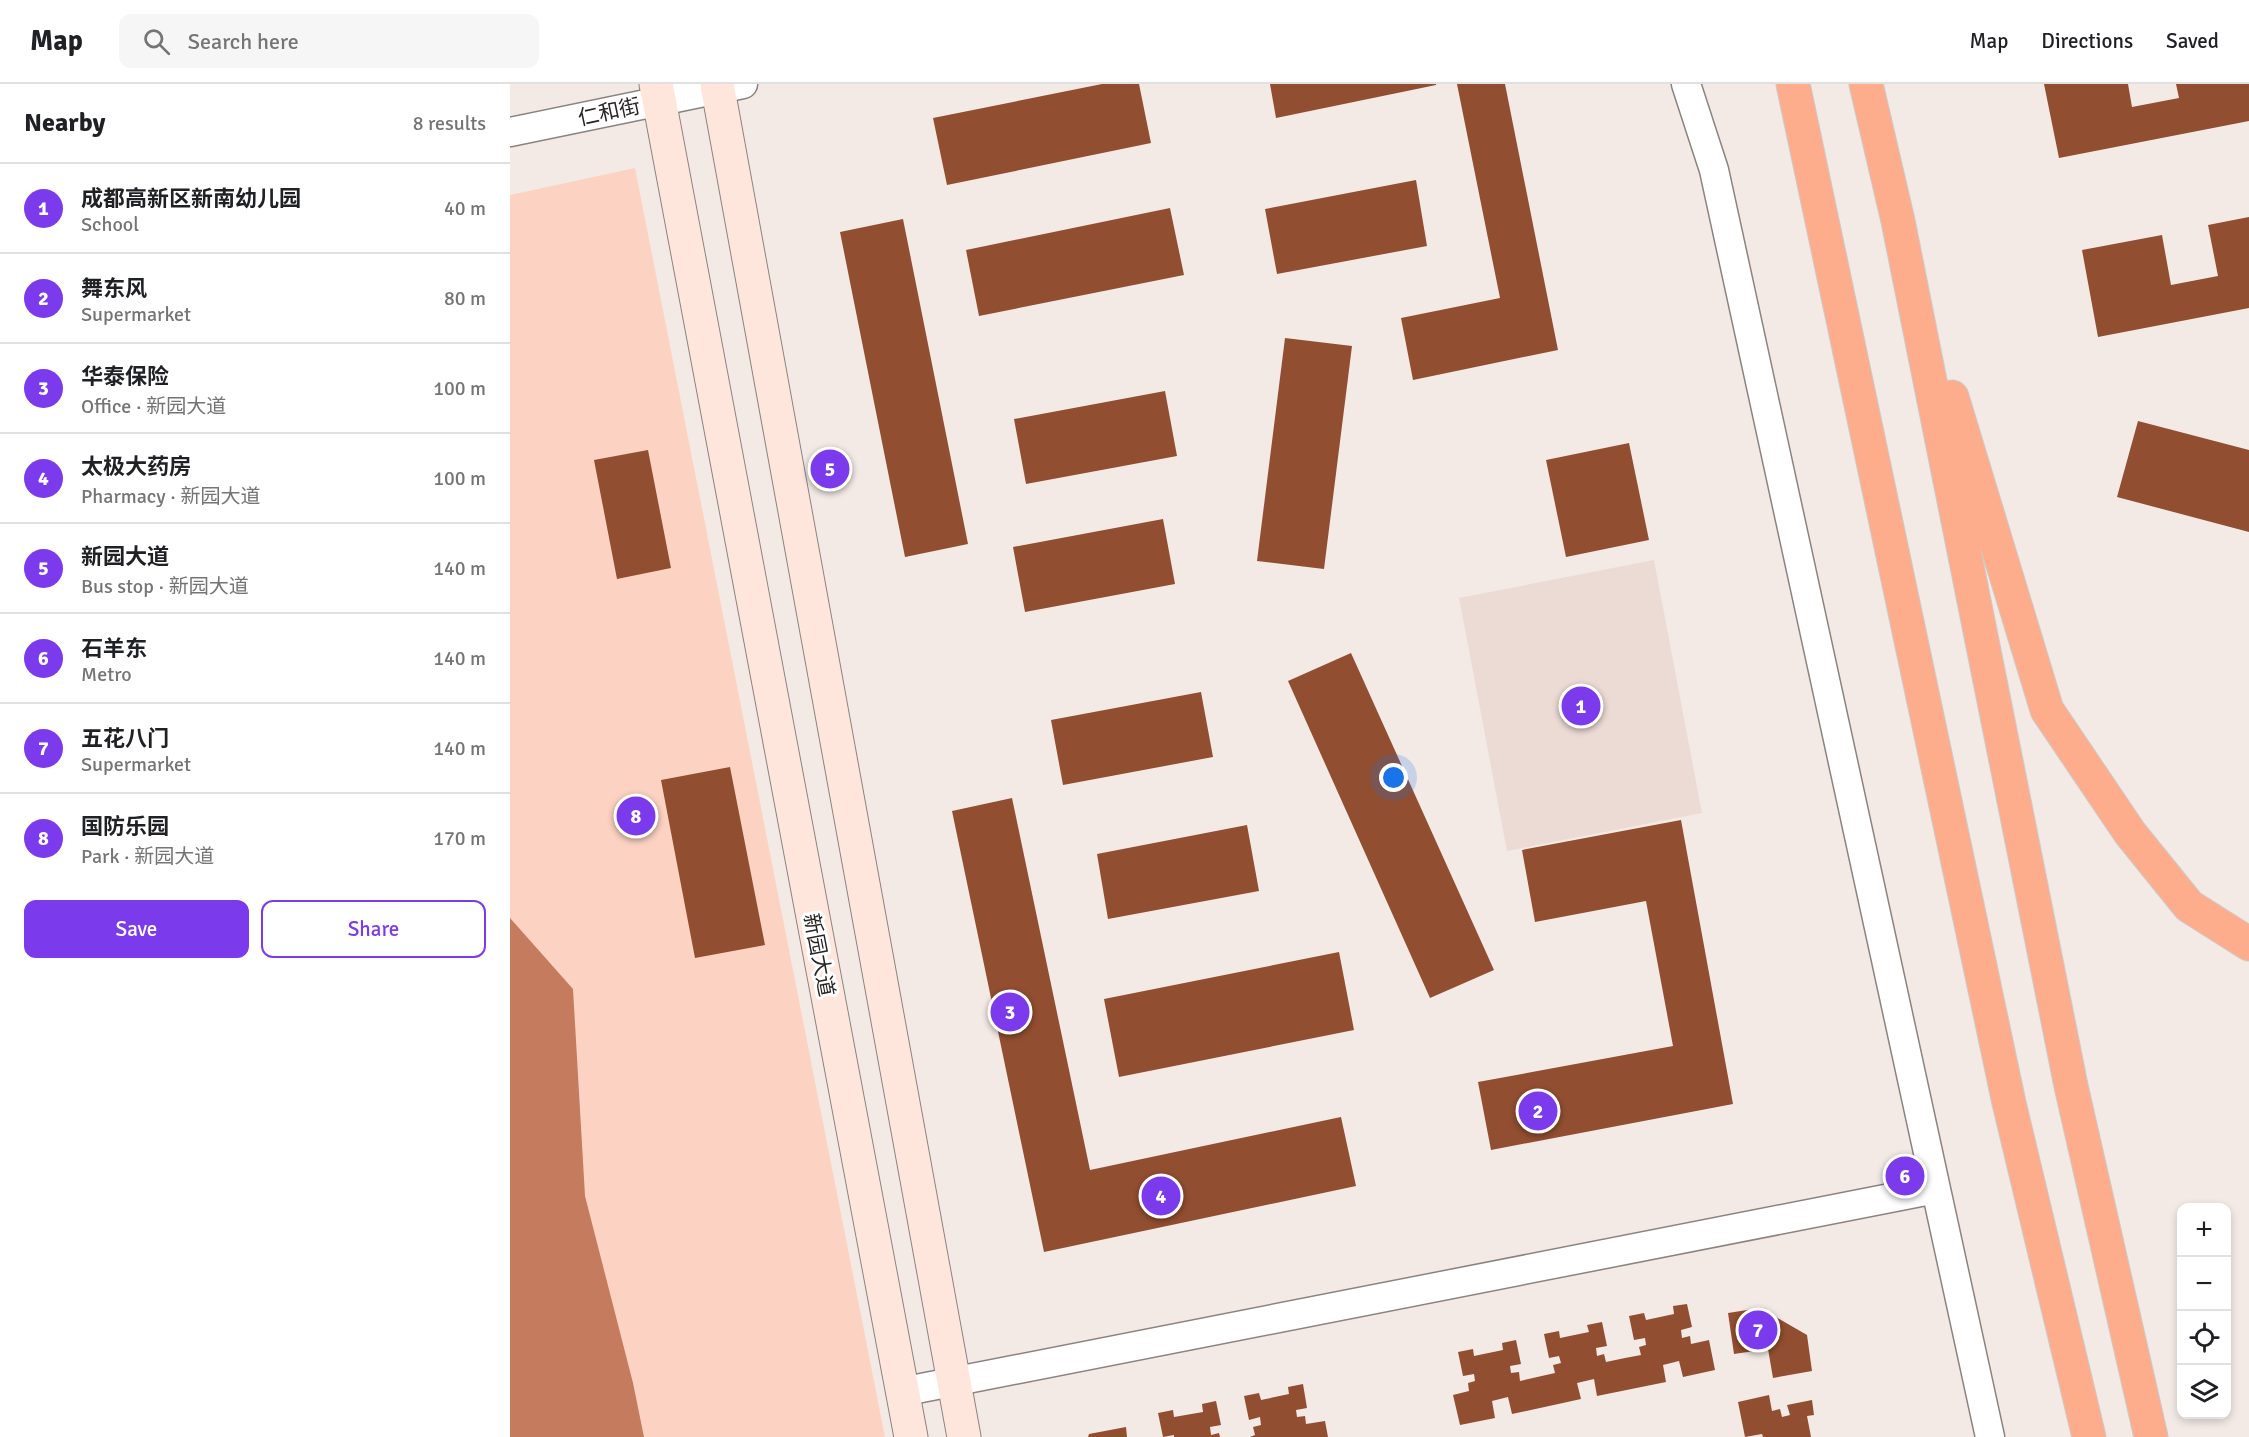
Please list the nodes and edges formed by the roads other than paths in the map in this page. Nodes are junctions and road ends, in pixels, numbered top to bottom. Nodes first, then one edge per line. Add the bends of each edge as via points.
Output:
1 (1686, 84) edge
2 (1771, 84) edge
3 (1793, 84) edge
4 (1866, 84) edge
5 (726, 86) edge
6 (658, 93) edge
7 (510, 132) edge
8 (1898, 221) junction
9 (1824, 236) junction
10 (2249, 944) edge
11 (1936, 1189) junction
12 (953, 1382) junction
13 (901, 1392) junction
14 (911, 1437) edge
15 (964, 1437) edge
16 (1990, 1437) edge
17 (2089, 1437) edge
18 (2151, 1437) edge

1 - 11 street via 1714,170
2 - 9 highway
3 - 9 highway
4 - 8 highway
5 - 6 street, 仁和街
5 - 12 street
6 - 7 street, 仁和街
6 - 13 street, 新园大道
8 - 10 highway via 2048,710 2130,833 2189,906
8 - 18 highway via 2071,1086
9 - 17 highway via 2009,1103
11 - 12 street
11 - 16 street
12 - 13 street
12 - 15 street
13 - 14 street, 新园大道

